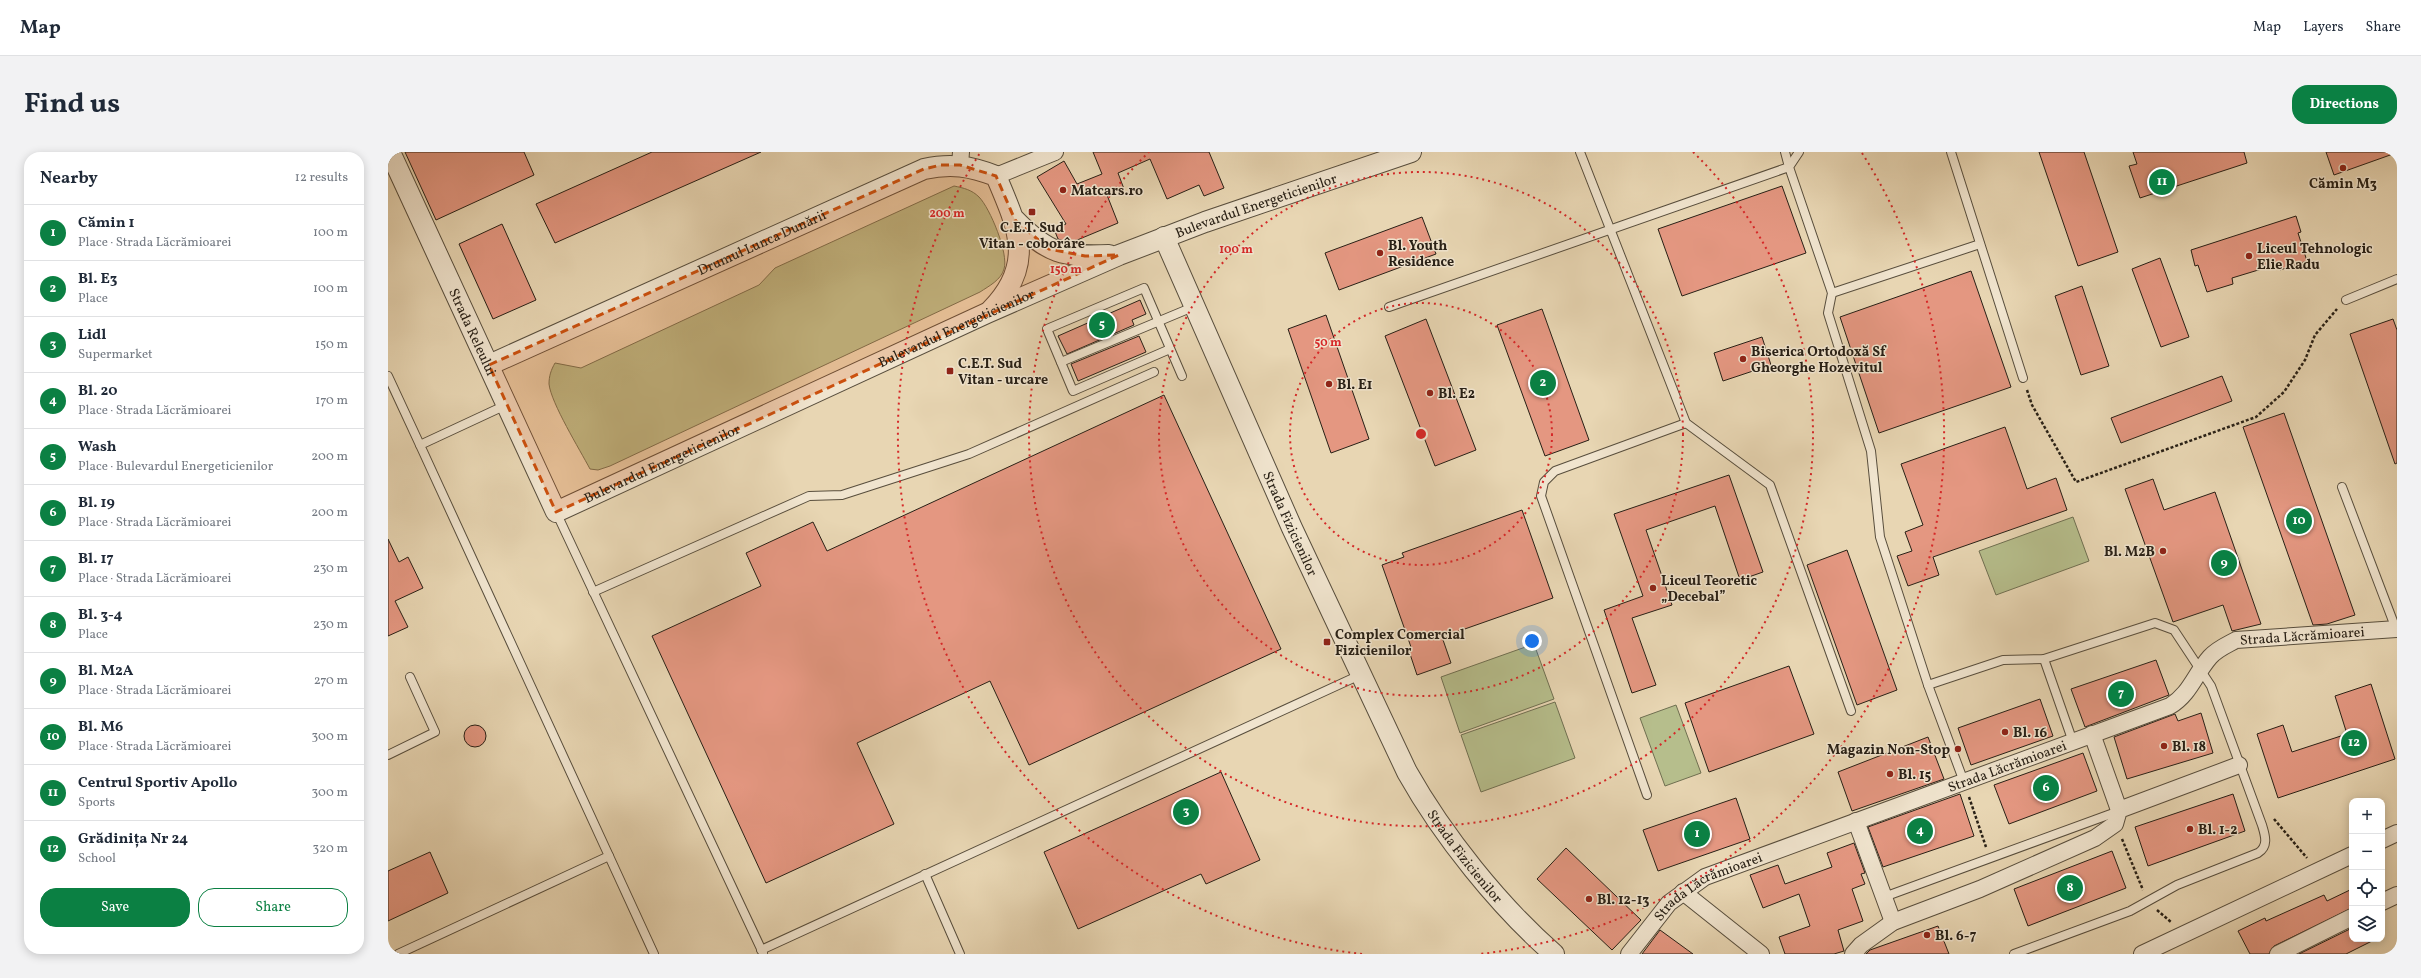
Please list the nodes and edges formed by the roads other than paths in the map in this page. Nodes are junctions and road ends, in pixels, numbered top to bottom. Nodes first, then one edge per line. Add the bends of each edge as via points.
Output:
1 (390, 152) edge
2 (1055, 152) edge
3 (1411, 152) edge
4 (1580, 152) edge
5 (1785, 152) edge
6 (1799, 152) edge
7 (1951, 152) edge
8 (960, 158) edge
9 (1790, 167) junction
10 (996, 176) junction
11 (1015, 220) junction
12 (1610, 229) junction
13 (1164, 237) junction
14 (1980, 244) junction
15 (1119, 255) junction
16 (2397, 279) edge
17 (1832, 293) junction
18 (2346, 300) road end
19 (1193, 307) junction
20 (1389, 307) dead end
21 (987, 313) junction
22 (1158, 322) junction
23 (1170, 349) junction
24 (1061, 362) junction
25 (489, 365) junction
26 (1154, 372) dead end
27 (388, 376) edge
28 (1182, 376) dead end
29 (2023, 378) road end
30 (507, 405) junction
31 (1686, 423) junction
32 (420, 445) junction
33 (2342, 487) dead end
34 (556, 512) junction
35 (593, 592) junction
36 (2397, 629) edge
37 (2044, 659) junction
38 (2202, 670) junction
39 (1360, 675) junction
40 (410, 677) dead end
41 (1928, 685) junction
42 (1851, 711) dead end
43 (2092, 734) junction
44 (2073, 742) junction
45 (388, 755) edge
46 (2239, 765) junction
47 (1964, 782) junction
48 (1647, 795) dead end
49 (2117, 817) junction
50 (1856, 821) junction
51 (2397, 833) edge
52 (2385, 839) edge
53 (609, 856) junction
54 (2349, 856) edge
55 (925, 874) junction
56 (1683, 892) junction
57 (2397, 895) edge
58 (1884, 897) junction
59 (2385, 901) edge
60 (2349, 918) edge
61 (1893, 922) junction
62 (762, 952) edge
63 (2144, 953) edge
64 (398, 954) edge
65 (654, 954) edge
66 (960, 954) edge
67 (1554, 954) edge
68 (1629, 954) edge
69 (1762, 954) edge
70 (1853, 954) edge
71 (2014, 954) edge
72 (2278, 954) edge

1 - 25 street, Strada Releului
2 - 10 street
3 - 13 street, Bulevardul Energeticienilor
4 - 12 lane
5 - 9 lane
6 - 9 lane
7 - 14 lane
8 - 10 street, Drumul Lunca Dunării
8 - 25 street, Drumul Lunca Dunării via 924,169
9 - 12 lane
9 - 17 lane
10 - 11 street
11 - 15 street via 1049,249 1065,255
11 - 21 street via 1019,248 1013,281 1004,296
12 - 20 lane
12 - 31 lane
13 - 15 street, Bulevardul Energeticienilor
13 - 19 street, Strada Fizicienilor
14 - 17 lane
14 - 29 lane
15 - 21 street, Bulevardul Energeticienilor
16 - 18 lane
17 - 41 lane via 1828,313 1871,451 1880,537
19 - 22 lane
19 - 39 street, Strada Fizicienilor
21 - 34 street, Bulevardul Energeticienilor
22 - 23 lane
22 - 24 lane
22 - 24 lane via 1144,288 1047,329
23 - 24 lane via 1074,391
23 - 28 lane
25 - 30 street, Strada Releului
26 - 35 lane via 969,454 842,495 809,496
27 - 32 lane
30 - 32 lane
30 - 34 street, Strada Releului
31 - 42 lane via 1770,485
31 - 48 lane via 1555,471 1544,482 1541,496
32 - 53 lane
33 - 36 lane
34 - 35 lane
35 - 62 lane
36 - 38 street, Strada Lăcrămioarei via 2236,640 2210,657
37 - 38 lane via 2155,623 2174,630
37 - 41 lane via 2003,660
37 - 44 lane
38 - 43 street, Strada Lăcrămioarei via 2188,691 2170,706
38 - 46 lane via 2212,686
39 - 55 lane
39 - 67 street, Strada Fizicienilor via 1426,804 1429,823 1486,894 1506,906
40 - 45 lane via 435,732
41 - 47 lane
43 - 44 street, Strada Lăcrămioarei
43 - 49 street
44 - 47 street, Strada Lăcrămioarei
46 - 49 street
46 - 71 lane via 2266,837 2263,850 2177,885 2148,903
47 - 50 street, Strada Lăcrămioarei
49 - 58 lane via 1990,857
49 - 61 street via 2095,838 1980,889
50 - 56 street, Strada Lăcrămioarei via 1705,877
50 - 58 street
51 - 52 street
53 - 64 lane
53 - 65 lane
54 - 63 street
55 - 62 lane
55 - 66 lane
56 - 68 street, Strada Lăcrămioarei via 1669,903
56 - 69 street
57 - 59 street
58 - 61 street
60 - 72 street
61 - 70 street via 1866,940

